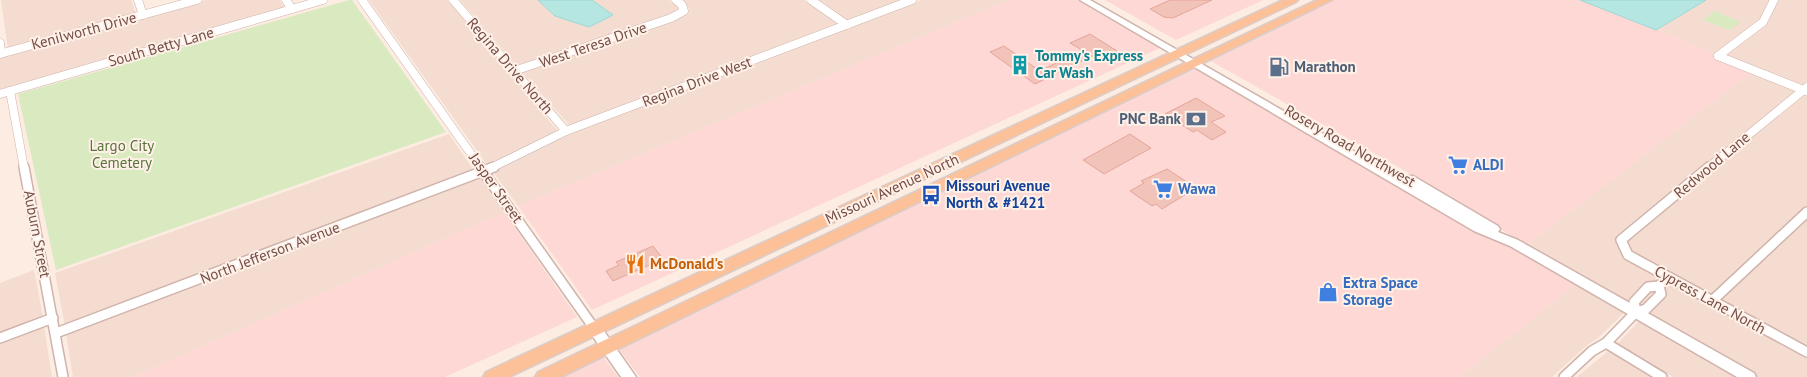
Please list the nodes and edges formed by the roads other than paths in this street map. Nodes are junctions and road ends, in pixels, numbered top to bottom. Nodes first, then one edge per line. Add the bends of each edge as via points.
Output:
1 (138, 0) edge
2 (197, 0) edge
3 (286, 0) edge
4 (323, 0) edge
5 (362, 0) edge
6 (454, 0) edge
7 (676, 0) edge
8 (811, 0) edge
9 (912, 0) edge
10 (1084, 0) edge
11 (1098, 0) edge
12 (1292, 0) edge
13 (1326, 0) edge
14 (1774, 0) edge
15 (292, 9) junction
16 (143, 15) junction
17 (847, 25) junction
18 (0, 43) edge
19 (1, 54) edge
20 (1190, 57) junction
21 (514, 72) junction
22 (1806, 89) edge
23 (10, 91) junction
24 (0, 94) edge
25 (1042, 118) junction
26 (1305, 128) junction
27 (566, 131) junction
28 (1376, 161) junction
29 (943, 164) junction
30 (484, 172) junction
31 (948, 182) junction
32 (1807, 212) edge
33 (849, 230) junction
34 (1621, 240) joint
35 (1514, 243) junction
36 (1668, 277) junction
37 (1713, 300) junction
38 (1636, 312) junction
39 (53, 318) junction
40 (594, 328) junction
41 (56, 334) junction
42 (0, 338) edge
43 (1606, 343) junction
44 (607, 347) junction
45 (1807, 352) edge
46 (63, 377) edge
47 (492, 377) edge
48 (544, 377) edge
49 (629, 377) edge
50 (1564, 377) edge
51 (1662, 377) edge
52 (1749, 377) edge

1 - 16 street
2 - 16 street, Kenilworth Drive
3 - 15 street
4 - 15 street, South Betty Lane
5 - 30 street, Jasper Street
6 - 21 street, Regina Drive North
7 - 21 street, West Teresa Drive via 684,11 671,18
8 - 17 street
9 - 17 street, Regina Drive West
10 - 20 street
11 - 20 street
12 - 20 main road, Missouri Avenue North
13 - 20 main road, Missouri Avenue North
14 - 22 street via 1763,22 1718,56
15 - 23 street, South Betty Lane
16 - 19 street, Kenilworth Drive
17 - 27 street, Regina Drive West
18 - 19 street
20 - 25 main road, Missouri Avenue North
20 - 26 street, Rosery Road Northwest
20 - 28 street, Rosery Road Northwest
20 - 31 main road, Missouri Avenue North
21 - 27 street, Regina Drive North
22 - 34 street, Redwood Lane
23 - 24 street, South Betty Lane
23 - 39 street, Auburn Street
25 - 29 main road, Missouri Avenue North
25 - 31 main road via 1025,133 958,168
26 - 28 street
26 - 35 street, Rosery Road Northwest via 1478,228
27 - 30 street, Regina Drive West
28 - 35 street, Rosery Road Northwest via 1486,223
29 - 33 main road via 939,174 932,179 882,205
29 - 40 main road, Missouri Avenue North
30 - 40 street, Jasper Street
30 - 41 street, North Jefferson Avenue
31 - 33 main road, Missouri Avenue North
32 - 37 street
33 - 44 main road, Missouri Avenue North
34 - 36 street, Cypress Lane North via 1628,255
35 - 38 street, Rosery Road Northwest
36 - 37 street, Cypress Lane North
36 - 38 street via 1659,286 1661,294 1646,309
37 - 45 street, Cypress Lane North
38 - 43 street
38 - 52 street, Rosery Road Northwest
39 - 41 street, Auburn Street
39 - 42 street
40 - 44 street, Jasper Street
40 - 47 main road, Missouri Avenue North
41 - 46 street, Auburn Street
43 - 50 street
43 - 51 street
44 - 48 main road, Missouri Avenue North
44 - 49 street, Jasper Street

